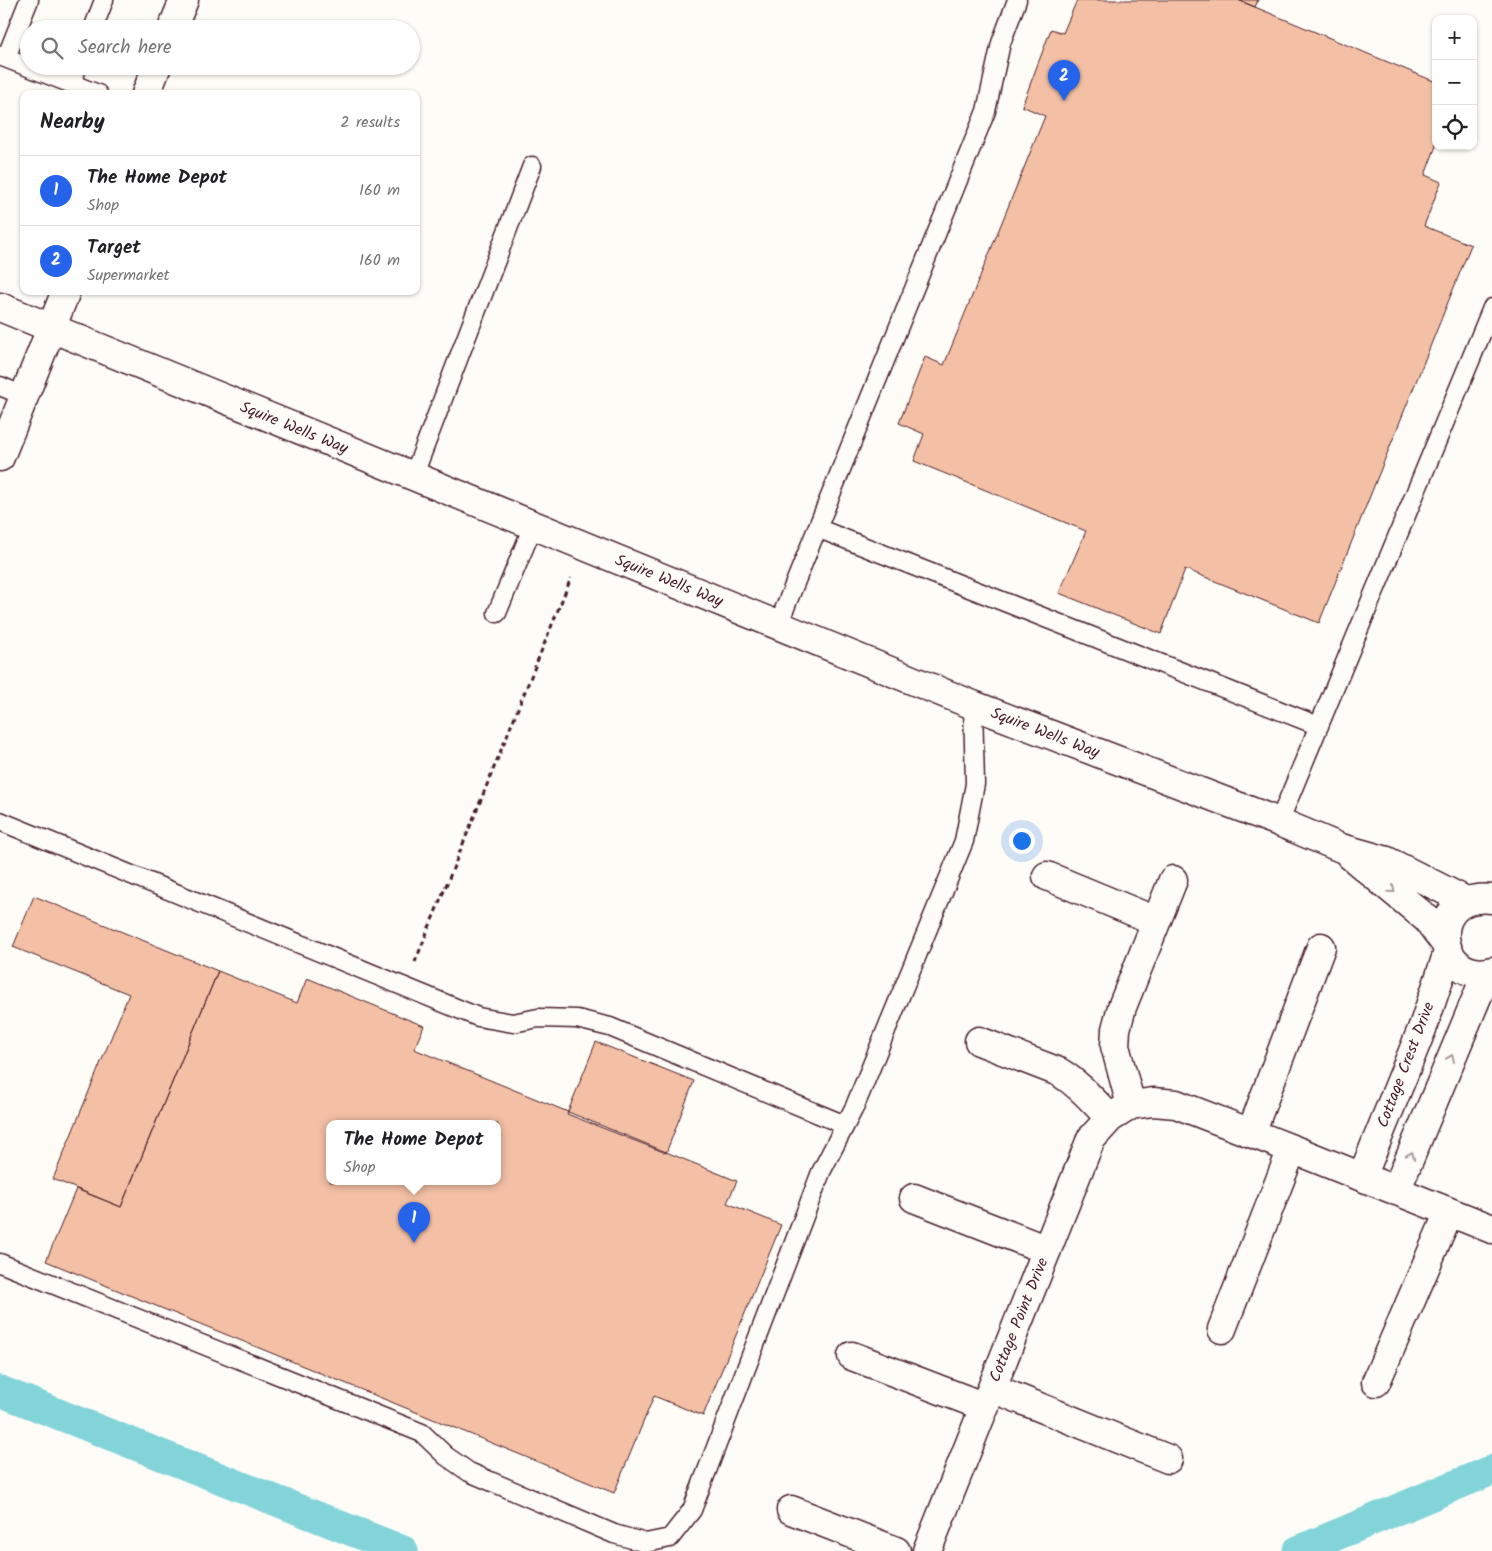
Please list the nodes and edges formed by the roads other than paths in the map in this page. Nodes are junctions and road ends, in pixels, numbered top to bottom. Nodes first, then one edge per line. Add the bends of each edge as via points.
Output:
1 (29, 0) edge
2 (104, 0) edge
3 (184, 0) edge
4 (1017, 0) edge
5 (96, 20) edge
6 (176, 20) edge
7 (3, 57) edge
8 (20, 64) edge
9 (48, 75) edge
10 (74, 75) edge
11 (153, 75) edge
12 (71, 84) junction
13 (87, 90) edge
14 (148, 90) edge
15 (532, 166) dead end
16 (64, 295) edge
17 (0, 307) edge
18 (1492, 308) edge
19 (51, 329) junction
20 (12, 391) edge
21 (0, 457) edge
22 (413, 477) junction
23 (532, 526) junction
24 (817, 528) junction
25 (497, 613) dead end
26 (778, 626) junction
27 (973, 705) junction
28 (1319, 726) junction
29 (0, 821) edge
30 (1279, 822) junction
31 (1341, 848) junction
32 (1047, 876) dead end
33 (1173, 880) dead end
34 (1482, 895) edge
35 (1156, 921) junction
36 (1321, 947) dead end
37 (1447, 948) junction
38 (1489, 972) edge
39 (979, 1041) dead end
40 (1406, 1070) junction
41 (1440, 1084) junction
42 (1120, 1111) junction
43 (845, 1124) junction
44 (1251, 1133) junction
45 (1292, 1148) junction
46 (1362, 1177) junction
47 (1396, 1191) junction
48 (914, 1198) dead end
49 (1449, 1212) junction
50 (1492, 1229) edge
51 (1047, 1250) junction
52 (0, 1263) edge
53 (1222, 1329) dead end
54 (852, 1356) dead end
55 (1376, 1382) dead end
56 (988, 1397) junction
57 (1168, 1459) dead end
58 (790, 1510) dead end
59 (896, 1551) edge
60 (927, 1551) edge

1 - 7 lane
2 - 5 lane
3 - 6 street
4 - 24 lane via 1001,43 986,111
7 - 8 lane
9 - 12 lane
10 - 12 lane
11 - 14 street
12 - 13 lane
15 - 22 lane
16 - 19 street
17 - 19 street, Squire Wells Way
18 - 28 lane
19 - 20 street
19 - 22 street, Squire Wells Way
20 - 21 street
22 - 23 street, Squire Wells Way
23 - 25 lane
23 - 26 street, Squire Wells Way
24 - 26 lane
24 - 28 lane
26 - 27 street, Squire Wells Way
27 - 30 street, Squire Wells Way
27 - 43 lane via 975,784 964,841
28 - 30 lane
29 - 43 lane via 478,1017 513,1023 538,1018 577,1019 610,1026
30 - 31 street, Squire Wells Way
31 - 34 street, Squire Wells Way
31 -> 37 street, Squire Wells Way via 1427,919
32 - 35 street
33 - 35 street
34 - 37 street, Cottage Crest Drive via 1455,908 1448,918 1445,931
35 - 42 street via 1116,1029
36 - 44 street
37 - 38 street, Squire Wells Way via 1458,965 1472,972
37 - 40 street, Cottage Crest Drive
41 -> 38 street
39 - 42 street via 1059,1072
40 - 41 street
40 - 46 street, Cottage Crest Drive
47 -> 41 street
42 - 44 street via 1153,1102 1176,1104
42 - 51 street, Cottage Point Drive via 1091,1139
43 - 52 lane via 821,1172 692,1510 670,1538 646,1543 614,1534 470,1472 446,1456 422,1433
44 - 45 street
45 - 46 street
45 - 53 street
46 - 47 street
47 - 49 street
48 - 51 street
49 - 50 street
49 - 55 street
51 - 56 street, Cottage Point Drive
54 - 56 street
56 - 57 street
56 - 60 street, Cottage Point Drive
58 - 59 street

